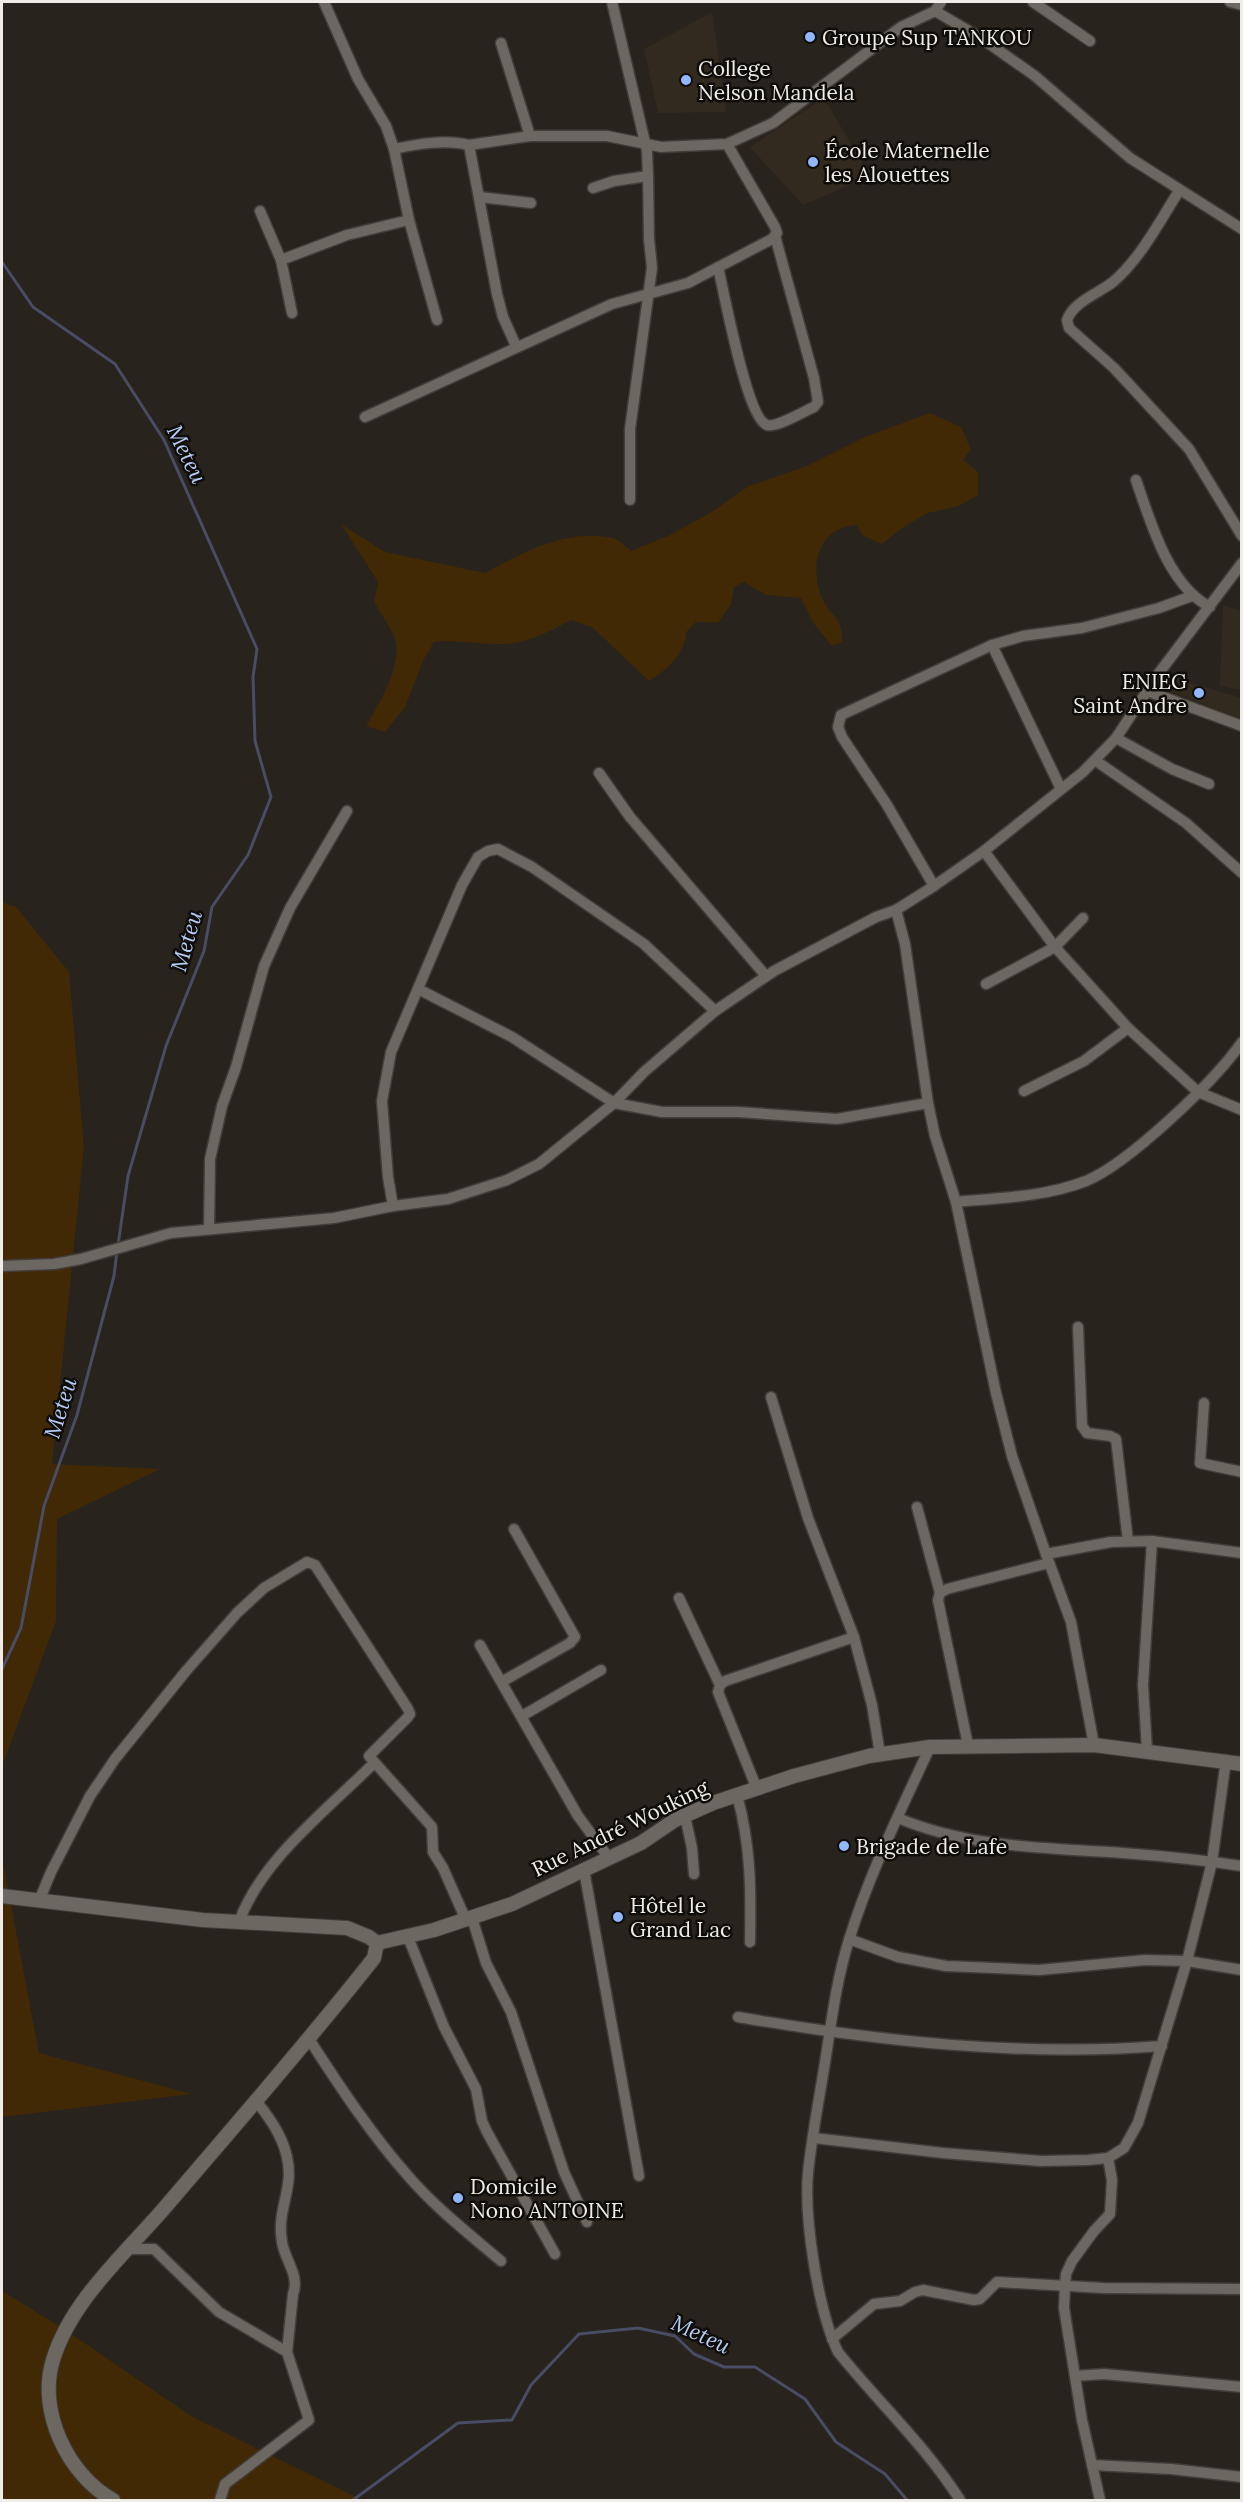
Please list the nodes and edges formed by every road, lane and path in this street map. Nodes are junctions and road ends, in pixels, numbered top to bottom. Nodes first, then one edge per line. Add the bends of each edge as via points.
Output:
1 (324, 2) edge
2 (612, 2) edge
3 (1032, 2) edge
4 (1230, 2) edge
5 (1242, 4) edge
6 (938, 6) edge
7 (1090, 41) dead end
8 (501, 43) dead end
9 (530, 136) junction
10 (644, 143) junction
11 (727, 144) junction
12 (469, 145) junction
13 (394, 149) junction
14 (648, 176) junction
15 (593, 188) dead end
16 (1179, 191) junction
17 (479, 197) junction
18 (531, 203) dead end
19 (260, 211) dead end
20 (409, 220) junction
21 (1242, 229) edge
22 (775, 236) junction
23 (281, 260) junction
24 (718, 267) junction
25 (650, 292) junction
26 (292, 313) dead end
27 (437, 320) dead end
28 (516, 346) junction
29 (365, 417) dead end
30 (1136, 480) dead end
31 (630, 500) dead end
32 (1242, 536) edge
33 (1242, 562) edge
34 (1191, 596) junction
35 (1210, 607) junction
36 (992, 645) junction
37 (1147, 691) junction
38 (1242, 726) edge
39 (1116, 738) junction
40 (1096, 761) junction
41 (599, 773) dead end
42 (1209, 784) dead end
43 (1061, 789) junction
44 (347, 811) dead end
45 (984, 851) junction
46 (1242, 873) edge
47 (934, 886) junction
48 (896, 910) junction
49 (1083, 918) dead end
50 (1055, 947) junction
51 (766, 976) junction
52 (986, 984) dead end
53 (418, 989) junction
54 (715, 1011) junction
55 (1128, 1028) junction
56 (1242, 1042) edge
57 (1024, 1091) dead end
58 (1198, 1092) junction
59 (615, 1103) junction
60 (928, 1103) junction
61 (1242, 1110) edge
62 (956, 1202) junction
63 (393, 1206) junction
64 (209, 1229) junction
65 (2, 1266) edge
66 (1078, 1327) dead end
67 (771, 1397) dead end
68 (1204, 1403) dead end
69 (1242, 1472) edge
70 (917, 1507) dead end
71 (514, 1529) dead end
72 (1128, 1541) junction
73 (1152, 1541) junction
74 (1242, 1553) edge
75 (1048, 1559) junction
76 (940, 1593) junction
77 (679, 1598) dead end
78 (854, 1637) junction
79 (480, 1645) dead end
80 (601, 1670) dead end
81 (503, 1681) junction
82 (720, 1685) junction
83 (522, 1716) junction
84 (968, 1745) junction
85 (1094, 1745) junction
86 (930, 1747) junction
87 (1147, 1750) junction
88 (880, 1754) junction
89 (1226, 1760) junction
90 (374, 1763) junction
91 (1242, 1764) edge
92 (757, 1789) junction
93 (737, 1795) junction
94 (684, 1816) junction
95 (898, 1818) junction
96 (609, 1858) junction
97 (1212, 1862) junction
98 (1242, 1866) edge
99 (584, 1870) junction
100 (694, 1874) dead end
101 (2, 1896) edge
102 (39, 1901) junction
103 (469, 1919) junction
104 (239, 1922) junction
105 (408, 1937) junction
106 (849, 1939) junction
107 (750, 1942) dead end
108 (377, 1943) junction
109 (1187, 1961) junction
110 (1242, 1970) edge
111 (738, 2017) dead end
112 (830, 2033) junction
113 (309, 2039) junction
114 (1162, 2046) junction
115 (256, 2101) junction
116 (814, 2138) junction
117 (1108, 2158) junction
118 (639, 2176) dead end
119 (587, 2222) dead end
120 (130, 2248) junction
121 (555, 2254) dead end
122 (501, 2261) dead end
123 (1065, 2285) junction
124 (1242, 2289) edge
125 (832, 2339) junction
126 (287, 2352) junction
127 (1075, 2376) junction
128 (1242, 2387) edge
129 (1092, 2465) junction
130 (1242, 2477) edge
131 (113, 2500) edge
132 (220, 2500) edge
133 (960, 2500) edge
134 (1100, 2500) edge

1 - 13 street
2 - 10 street
3 - 7 street
4 - 5 street
6 - 11 street via 901,27 773,123
6 - 16 street via 1035,76 1130,158
8 - 9 street
9 - 10 street via 607,136
9 - 12 street
10 - 11 street via 661,147
10 - 14 street
11 - 22 street via 775,228
12 - 13 street via 419,144
12 - 17 street
13 - 20 street
14 - 15 street
14 - 25 street
16 - 21 street
16 - 32 street via 1129,265 1113,282 1074,309 1067,320 1069,327 1114,368 1188,449
17 - 18 street
17 - 28 street via 502,317
19 - 23 street
20 - 23 street via 347,235
20 - 27 street
22 - 24 street
22 - 24 street via 814,378 818,402 814,407 772,426 755,414
23 - 26 street
24 - 25 street via 688,283
25 - 28 street via 612,304
25 - 31 street via 630,429
28 - 29 street
30 - 34 street via 1163,550
33 - 35 street
34 - 35 street
34 - 36 street via 1082,628 1023,636
35 - 37 street
36 - 43 street
36 - 47 street via 841,715 838,727
37 - 38 street
37 - 39 street
39 - 40 street
39 - 42 street
40 - 43 street
40 - 46 street via 1186,823
41 - 51 street via 630,817
43 - 45 street
44 - 64 street via 290,908 264,966 210,1159
45 - 47 street
45 - 50 street
47 - 48 street
48 - 51 street
48 - 60 street via 905,944
49 - 50 street
50 - 52 street
50 - 55 street
51 - 54 street
53 - 54 street via 478,857 498,849 532,867 644,945
53 - 59 street via 512,1037
53 - 63 street via 391,1052 382,1101
54 - 59 street via 644,1072
55 - 57 street via 1084,1061
55 - 58 street
56 - 58 street
58 - 61 street
58 - 62 street via 1125,1158 1085,1181 1015,1197
59 - 60 street via 662,1112 738,1112 837,1119
59 - 63 street via 538,1164 507,1180 447,1199
60 - 62 street
62 - 75 street via 1012,1456
63 - 64 street via 334,1218
64 - 65 street via 171,1233 54,1264
66 - 72 street via 1082,1426 1087,1433 1116,1439
67 - 78 street via 808,1518
68 - 69 street via 1200,1463
70 - 76 street
71 - 81 street via 575,1637
72 - 73 street
72 - 75 street
73 - 74 street
73 - 87 street via 1143,1685
75 - 76 street
75 - 85 street via 1071,1622
76 - 84 street via 938,1600
77 - 82 street
78 - 82 street
78 - 88 street
79 - 81 street
80 - 83 street
81 - 83 street
82 - 92 street via 718,1692
83 - 96 street via 574,1809
84 - 85 street, Rue André Wouking
84 - 86 street, Rue André Wouking
85 - 87 street, Rue André Wouking
86 - 88 street, Rue André Wouking
86 - 95 street
87 - 89 street, Rue André Wouking
88 - 92 street, Rue André Wouking
89 - 91 street, Rue André Wouking
89 - 97 street
90 - 102 street via 370,1754 410,1714 315,1565 307,1562 264,1588 237,1613 115,1759 90,1796
90 - 103 street via 432,1827 433,1852
90 - 104 street via 275,1861 246,1903
92 - 93 street, Rue André Wouking
93 - 94 street, Rue André Wouking
93 - 107 street via 750,1869
94 - 96 street, Rue André Wouking
94 - 100 street
95 - 97 street via 915,1826 1009,1847
95 - 106 street
96 - 99 street, Rue André Wouking
97 - 98 street
97 - 109 street
99 - 103 street, Rue André Wouking via 512,1904
99 - 118 street
101 - 102 street
102 - 104 street
103 - 105 street, Rue André Wouking
103 - 119 street via 486,1964 511,2012 564,2172
104 - 108 street via 347,1928
105 - 108 street, Rue André Wouking
105 - 121 street via 444,2027 476,2089 487,2132
106 - 109 street via 898,1957 946,1966 1039,1970 1106,1962
106 - 112 street
108 - 113 street via 374,1958
109 - 110 street
109 - 114 street
111 - 112 street
112 - 114 street via 1045,2051
112 - 116 street
113 - 115 street
113 - 122 street via 346,2096 409,2177 442,2212
114 - 117 street via 1132,2137 1124,2148
115 - 120 street
115 - 126 street via 279,2133 290,2170 280,2220 282,2244 297,2285
116 - 117 street via 1041,2161
116 - 125 street via 808,2175 810,2236
117 - 123 street via 1112,2180 1110,2214 1072,2261
120 - 126 street via 154,2249 219,2312
120 - 131 street via 92,2289 71,2319 53,2360 50,2378 61,2444 86,2480
123 - 124 street
123 - 125 street via 997,2282 974,2300 923,2290 900,2301 874,2304
123 - 127 street via 1064,2308
125 - 133 street via 838,2352 908,2431
126 - 132 street via 309,2420 225,2484
127 - 128 street via 1104,2374
127 - 129 street
129 - 130 street
129 - 134 street

